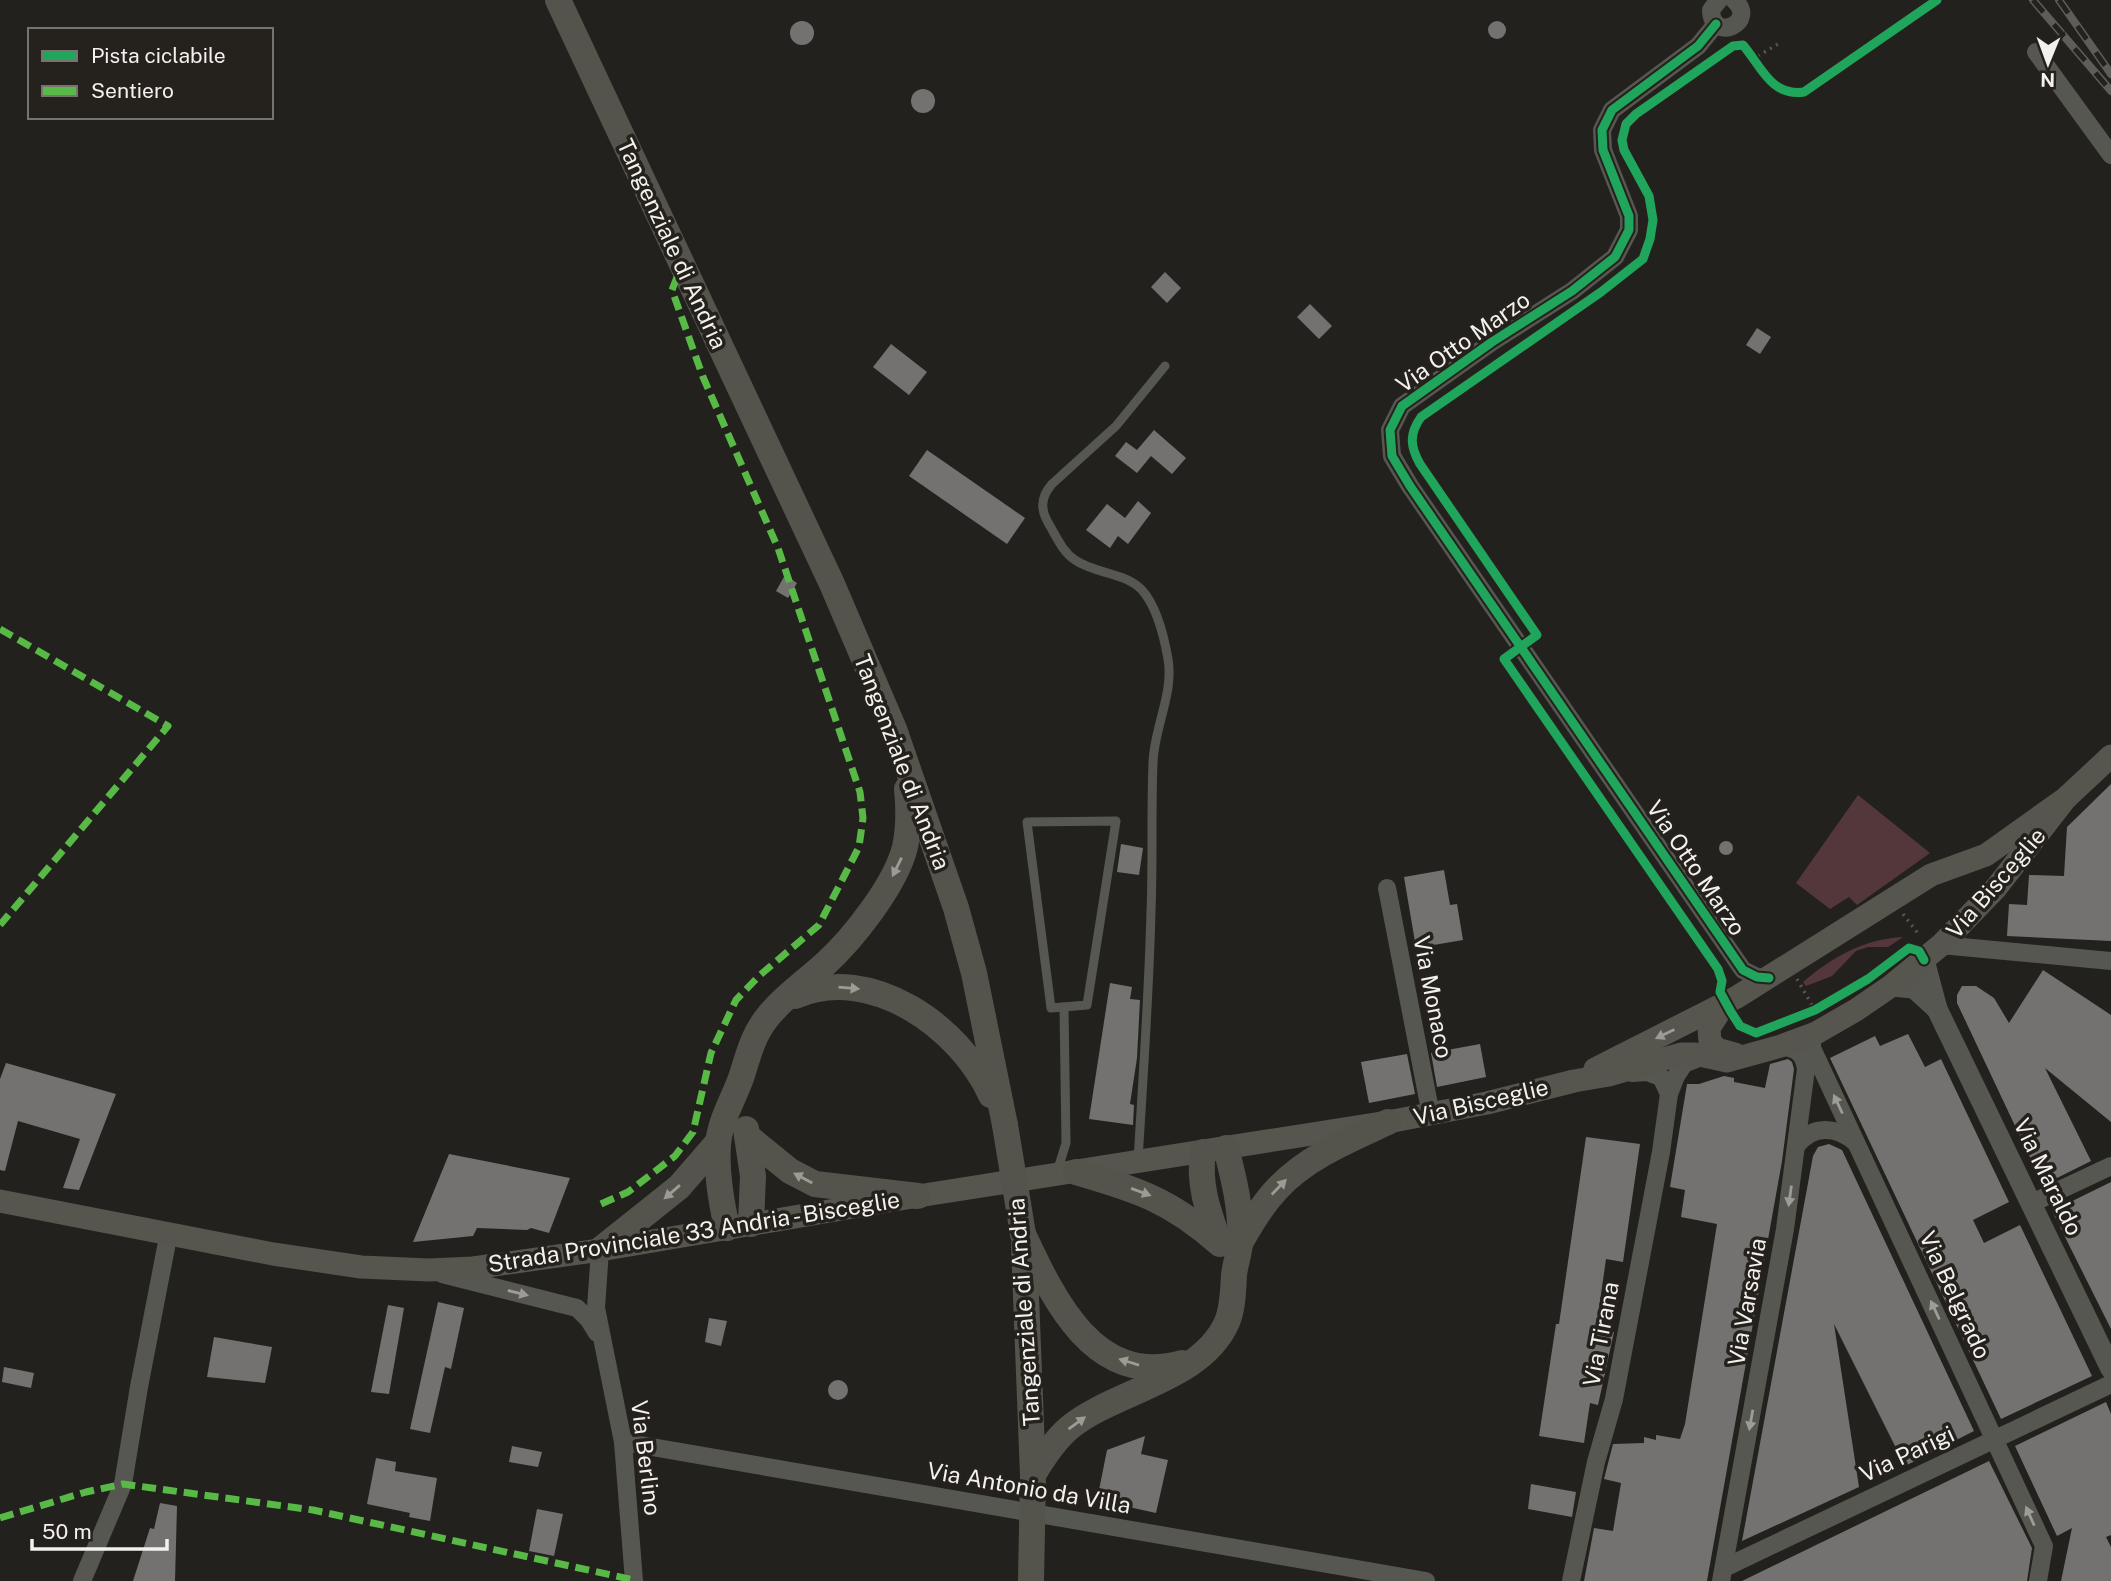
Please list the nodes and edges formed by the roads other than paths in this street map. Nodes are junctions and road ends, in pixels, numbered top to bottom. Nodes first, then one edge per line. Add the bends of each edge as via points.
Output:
1 (558, 0) edge
2 (1719, 0) edge
3 (1734, 0) edge
4 (1716, 24) junction
5 (2036, 52) dead end
6 (2111, 155) edge
7 (1164, 366) dead end
8 (894, 729) junction
9 (2111, 756) edge
10 (2066, 799) junction
11 (1942, 870) junction
12 (1387, 888) dead end
13 (1969, 916) junction
14 (1985, 950) junction
15 (1933, 953) junction
16 (2111, 961) edge
17 (1742, 970) junction
18 (1769, 978) junction
19 (1891, 986) junction
20 (1732, 1000) junction
21 (784, 1001) junction
22 (1064, 1007) junction
23 (1937, 1009) junction
24 (1817, 1018) junction
25 (1781, 1046) junction
26 (1753, 1055) junction
27 (1706, 1056) junction
28 (1609, 1075) junction
29 (740, 1079) junction
30 (1574, 1081) junction
31 (1669, 1094) junction
32 (1431, 1115) junction
33 (1388, 1122) junction
34 (1005, 1125) junction
35 (747, 1136) junction
36 (718, 1142) junction
37 (1797, 1145) junction
38 (1857, 1145) junction
39 (1214, 1150) junction
40 (1138, 1163) junction
41 (2111, 1166) edge
42 (1066, 1174) junction
43 (918, 1196) junction
44 (0, 1201) edge
45 (2032, 1203) junction
46 (739, 1226) junction
47 (169, 1232) junction
48 (1023, 1234) junction
49 (1230, 1244) junction
50 (600, 1250) junction
51 (429, 1270) junction
52 (602, 1341) junction
53 (1196, 1358) junction
54 (2111, 1369) edge
55 (2111, 1384) edge
56 (1996, 1440) junction
57 (623, 1442) junction
58 (1033, 1475) junction
59 (1722, 1574) edge
60 (82, 1581) edge
61 (634, 1581) edge
62 (1031, 1581) edge
63 (1424, 1581) edge
64 (1571, 1581) edge
65 (2038, 1581) edge

1 - 8 main road, Tangenziale di Andria via 832,584
2 - 4 street via 1711,10
3 - 4 street via 1740,7 1739,20 1728,28
4 - 17 street, Via Otto Marzo via 1698,46 1612,110 1602,130 1603,150 1629,216 1629,230 1615,257 1402,406 1390,430 1392,456 1410,486
5 - 6 street
7 - 40 lane via 1116,426 1052,484 1041,506 1062,547 1074,559 1141,589 1156,616 1168,660 1169,684 1154,748
8 -> 21 main road via 909,813 904,850 869,914 828,962
8 - 34 main road, Tangenziale di Andria via 974,972
9 - 10 main road, Via Bisceglie
10 - 11 main road, Via Bisceglie via 1986,855
10 - 13 main road, Via Bisceglie
11 - 13 main road via 1962,870 1979,884
11 - 18 main road, Via Bisceglie
12 - 32 street, Via Monaco
13 - 14 street via 1968,928
13 - 15 main road, Via Bisceglie
14 - 15 street
14 - 16 street
15 - 19 main road, Via Bisceglie
15 - 23 street, Via Maraldo
17 - 18 street
17 - 20 street
18 - 20 main road, Via Bisceglie
19 - 23 street, Via Maraldo via 1914,988
19 - 24 main road, Via Bisceglie
20 - 26 main road via 1712,1021 1710,1042 1727,1053
20 -> 30 main road, Via Bisceglie
21 - 29 main road via 754,1038
21 -> 34 main road via 811,989 833,986 877,993 912,1010 962,1050 983,1076
22 - 22 lane via 1087,1005 1115,821 1027,822 1051,1008
22 - 42 lane
23 - 45 street, Via Maraldo
24 - 25 main road, Via Bisceglie
38 -> 24 street, Via Belgrado via 1812,1048
25 - 26 main road, Via Bisceglie
25 - 37 street, Via Varsavia via 1794,1048 1805,1059
26 - 27 main road, Via Bisceglie via 1727,1061
27 - 28 main road, Via Bisceglie via 1681,1054
27 - 31 street, Via Tirana via 1684,1063
28 - 30 main road, Via Bisceglie
28 - 31 street via 1647,1072 1661,1077
29 - 35 main road
29 - 36 main road
30 - 32 main road, Via Bisceglie
31 - 64 street, Via Tirana via 1614,1399
32 - 33 main road, Via Bisceglie
33 - 39 main road, Strada Provinciale 33 Andria - Bisceglie
49 -> 33 main road via 1291,1175 1328,1150
34 - 48 main road, Tangenziale di Andria, bridge
43 -> 35 main road via 815,1184 790,1171
35 - 46 main road via 752,1176
36 - 46 main road via 721,1199
36 -> 50 main road via 679,1187
37 - 38 street via 1808,1134 1826,1129 1840,1132
37 -> 59 street, Via Varsavia
56 -> 38 street, Via Belgrado
39 - 40 main road, Strada Provinciale 33 Andria - Bisceglie
39 - 49 main road via 1200,1171 1201,1186
40 - 42 main road, Strada Provinciale 33 Andria - Bisceglie
41 - 45 street
42 - 43 main road, Strada Provinciale 33 Andria - Bisceglie
42 -> 49 main road via 1151,1196
43 - 46 main road, Strada Provinciale 33 Andria - Bisceglie
44 - 47 main road, Strada Provinciale 33 Andria - Bisceglie
45 - 54 street, Via Maraldo
46 - 50 main road, Strada Provinciale 33 Andria - Bisceglie
47 - 51 main road, Strada Provinciale 33 Andria - Bisceglie via 361,1267
47 - 60 street via 123,1484
53 -> 48 main road via 1148,1367 1100,1349 1069,1320
48 - 58 main road, Tangenziale di Andria
49 - 53 main road via 1234,1274 1227,1321 1216,1340
50 - 51 main road, Strada Provinciale 33 Andria - Bisceglie
50 - 52 street, Via Berlino via 596,1308
51 -> 52 street, Via Berlino via 577,1308
52 - 57 street, Via Berlino
58 -> 53 main road via 1054,1444 1088,1415
55 - 56 street, Via Parigi
56 - 59 street, Via Parigi
65 -> 56 street, Via Belgrado via 2044,1546
57 - 61 street, Via Berlino
57 - 63 street, Via Antonio da Villa
58 - 62 main road, Tangenziale di Andria, bridge

